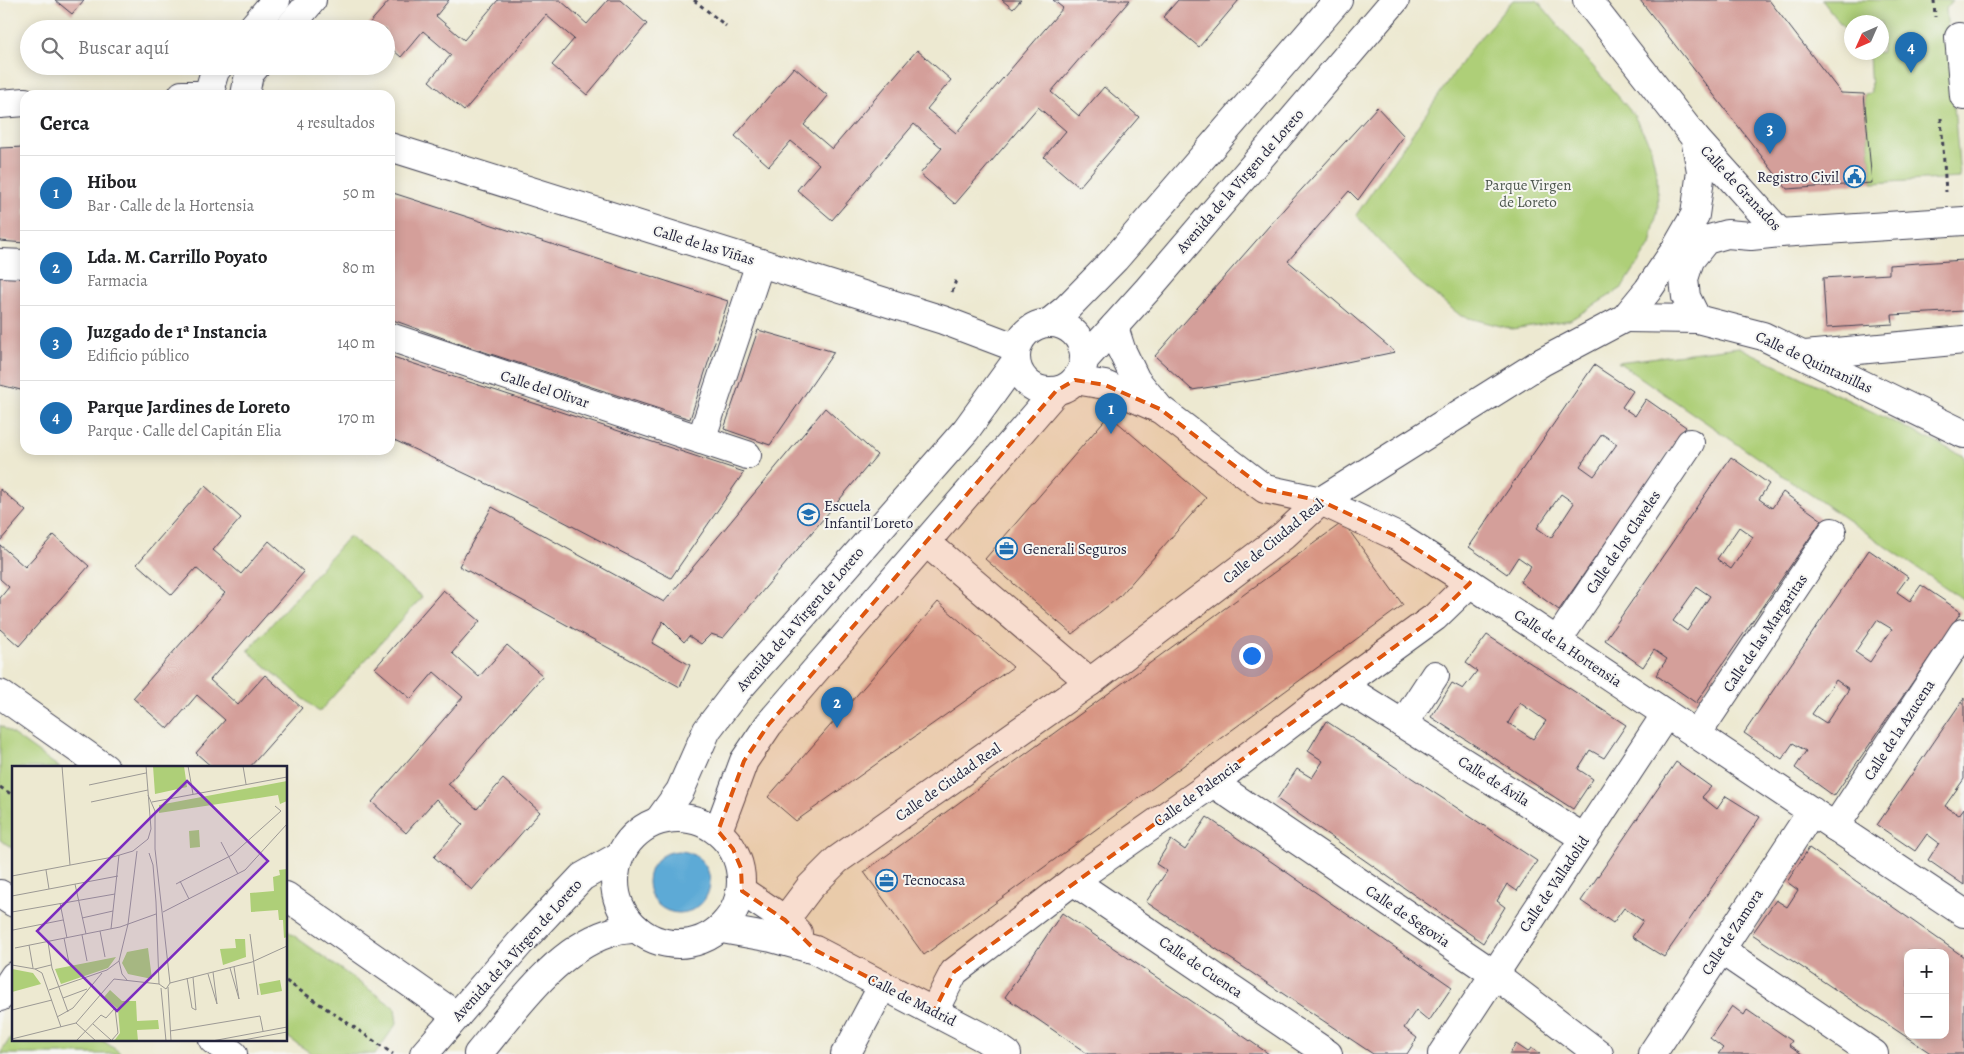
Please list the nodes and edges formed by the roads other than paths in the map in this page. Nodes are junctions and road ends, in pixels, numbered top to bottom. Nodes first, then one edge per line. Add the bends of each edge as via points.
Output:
1 (276, 0) edge
2 (312, 0) edge
3 (1338, 0) edge
4 (1395, 0) edge
5 (1587, 0) edge
6 (259, 20) edge
7 (295, 20) edge
8 (1962, 35) edge
9 (213, 75) edge
10 (249, 75) edge
11 (204, 90) edge
12 (246, 90) edge
13 (1964, 96) edge
14 (20, 102) edge
15 (0, 104) edge
16 (1695, 138) junction
17 (395, 149) edge
18 (1964, 221) edge
19 (1780, 233) junction
20 (0, 263) edge
21 (760, 263) junction
22 (20, 264) edge
23 (1625, 318) junction
24 (1697, 319) junction
25 (1050, 322) junction
26 (1114, 327) junction
27 (395, 339) edge
28 (1964, 340) edge
29 (1016, 354) junction
30 (1804, 355) junction
31 (1072, 377) junction
32 (1136, 380) junction
33 (1160, 409) junction
34 (1964, 434) edge
35 (700, 440) junction
36 (1690, 442) dead end
37 (747, 455) dead end
38 (1321, 501) junction
39 (1832, 532) dead end
40 (927, 542) junction
41 (1470, 583) junction
42 (1963, 633) dead end
43 (1557, 641) junction
44 (1435, 676) dead end
45 (1090, 682) junction
46 (1341, 685) junction
47 (0, 694) edge
48 (1666, 714) junction
49 (1403, 724) junction
50 (1697, 734) junction
51 (102, 766) edge
52 (1213, 783) junction
53 (1812, 811) junction
54 (659, 820) junction
55 (1835, 827) junction
56 (718, 831) junction
57 (1584, 838) junction
58 (620, 856) junction
59 (1073, 881) junction
60 (742, 892) junction
61 (0, 894) edge
62 (288, 897) edge
63 (12, 902) edge
64 (1964, 913) edge
65 (785, 920) junction
66 (636, 928) junction
67 (722, 929) junction
68 (815, 950) junction
69 (1721, 950) junction
70 (1494, 974) junction
71 (12, 979) edge
72 (883, 985) junction
73 (0, 997) edge
74 (934, 1011) junction
75 (457, 1016) junction
76 (216, 1042) edge
77 (233, 1054) edge
78 (424, 1054) edge
79 (478, 1054) edge
80 (845, 1054) edge
81 (1007, 1054) edge
82 (1328, 1054) edge
83 (1442, 1054) edge
84 (1599, 1054) edge
85 (1652, 1054) edge
86 (1874, 1054) edge

1 - 6 street
2 - 7 street
3 - 25 street, Avenida de la Virgen de Loreto via 1115,259
4 - 26 street, Avenida de la Virgen de Loreto
5 - 16 street, Calle de Granados
8 - 13 street
9 - 11 street
10 - 12 street
14 - 15 street
16 - 19 street, Calle de Granados
16 - 23 street, Calle de Ciudad Real via 1701,171 1695,215 1654,282
17 - 21 street, Calle de las Viñas
18 - 19 street, Calle de Granados
19 - 24 street via 1727,234 1706,240 1690,260 1684,279 1686,297
20 - 22 street
21 - 29 street, Calle de las Viñas via 944,320
21 - 35 street
23 - 24 street, Calle de Quintanillas
23 - 38 street, Calle de Ciudad Real via 1542,362
24 - 30 street, Calle de Quintanillas via 1763,336
25 - 29 street, Avenida de la Virgen de Loreto via 1029,330
25 - 31 street via 1064,325 1076,334 1083,346
26 - 31 street, Avenida de la Virgen de Loreto
26 - 32 street, Calle de la Hortensia
27 - 35 street, Calle del Olivar
28 - 30 street
29 - 31 street via 1020,374 1030,385 1043,390
29 - 54 street, Avenida de la Virgen de Loreto via 966,430 736,692 707,730 680,791
30 - 34 street, Calle de Quintanillas
31 - 32 street, Calle de la Hortensia via 1105,363
31 - 33 street, Calle de la Hortensia via 1105,385
31 - 40 street, Avenida de la Virgen de Loreto via 996,459
32 - 33 street, Calle de la Hortensia
33 - 38 street, Calle de la Hortensia via 1265,489
35 - 37 street, Calle del Olivar
36 - 43 street, Calle de los Claveles
38 - 41 street, Calle de la Hortensia via 1398,537
38 - 45 street, Calle de Ciudad Real via 1282,536
39 - 50 street, Calle de las Margaritas
40 - 45 street
40 - 56 street, Avenida de la Virgen de Loreto via 769,724 744,761
41 - 43 street, Calle de la Hortensia
41 - 46 street, Calle de Palencia via 1435,617
42 - 55 street, Calle de la Azucena
43 - 48 street, Calle de la Hortensia
44 - 49 street
45 - 65 street, Calle de Ciudad Real via 837,860 810,887
46 - 49 street, Calle de Ávila
46 - 52 street, Calle de Palencia
47 - 51 street
48 - 50 street, Calle de la Hortensia
48 - 57 street, Calle de Valladolid
49 - 57 street, Calle de Ávila
50 - 53 street, Calle de la Hortensia
52 - 59 street, Calle de Palencia
52 - 70 street, Calle de Segovia
53 - 55 street, Calle de la Hortensia
53 - 69 street, Calle de Zamora
54 - 56 street via 699,821
54 - 58 street via 644,827 629,841
55 - 64 street, Calle de la Hortensia
56 - 60 street via 733,849 741,868
57 - 70 street, Calle de Valladolid
58 - 66 street via 615,874 616,894 624,914
58 - 75 street, Avenida de la Virgen de Loreto via 582,877
59 - 74 street, Calle de Palencia via 954,972
59 - 82 street, Calle de Cuenca
60 - 65 street, Calle de Madrid
60 - 67 street via 734,913
61 - 63 street
62 - 75 street
65 - 68 street, Calle de Madrid
66 - 67 street via 655,941 677,945 702,941
66 - 79 street via 610,933 577,948 548,973
67 - 68 street, Calle de Madrid
68 - 72 street, Calle de Madrid
69 - 85 street, Calle de Zamora
69 - 86 street
70 - 83 street, Calle de Valladolid
70 - 84 street, Calle de Segovia
71 - 73 street
72 - 74 street, Calle de Madrid
72 - 80 street
74 - 81 street, Calle de Madrid
75 - 78 street, Avenida de la Virgen de Loreto
76 - 77 street

